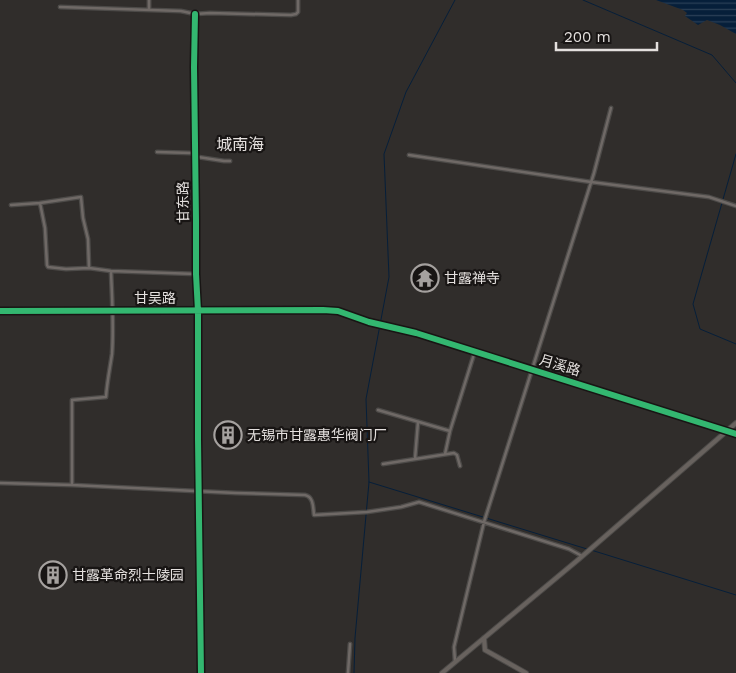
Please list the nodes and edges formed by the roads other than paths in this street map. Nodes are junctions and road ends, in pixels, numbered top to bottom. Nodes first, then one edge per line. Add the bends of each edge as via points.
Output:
1 (149, 0) edge
2 (298, 0) edge
3 (60, 7) dead end
4 (149, 10) junction
5 (195, 14) junction
6 (611, 108) dead end
7 (157, 152) dead end
8 (195, 155) junction
9 (409, 155) dead end
10 (230, 161) dead end
11 (591, 182) junction
12 (40, 203) junction
13 (11, 205) dead end
14 (736, 206) edge
15 (89, 268) junction
16 (111, 271) junction
17 (196, 274) junction
18 (0, 310) edge
19 (112, 310) junction
20 (198, 310) junction
21 (386, 326) joint
22 (475, 352) junction
23 (532, 370) junction
24 (378, 410) dead end
25 (418, 422) junction
26 (736, 422) edge
27 (450, 431) junction
28 (726, 431) junction
29 (736, 434) edge
30 (445, 454) junction
31 (415, 459) junction
32 (383, 464) dead end
33 (460, 466) dead end
34 (0, 483) edge
35 (72, 485) junction
36 (199, 491) junction
37 (485, 521) junction
38 (582, 556) junction
39 (484, 638) junction
40 (350, 644) dead end
41 (456, 661) junction
42 (521, 672) edge
43 (201, 673) edge
44 (348, 673) edge
45 (442, 673) edge
46 (526, 673) edge

1 - 4 street
2 - 5 street via 298,12 291,15
3 - 4 street
4 - 5 street
5 - 8 street, 甘东路
6 - 11 street
7 - 8 street
8 - 10 street
8 - 17 street, 甘东路
9 - 11 street
11 - 14 street via 709,197
11 - 23 street
12 - 13 street
12 - 15 street via 48,267
12 - 15 street via 81,196
15 - 16 street
16 - 17 street
16 - 19 street
17 - 20 street, 甘东路
18 - 19 street, 甘吴路
19 - 20 street, 甘吴路
19 - 35 street via 112,355 106,397 72,400
20 - 21 street, 甘吴路 via 338,311
20 - 36 street, 甘东路
21 - 22 street, 月溪路
22 - 23 street, 月溪路
22 - 27 street
23 - 28 street, 月溪路
23 - 37 street
24 - 25 street
25 - 27 street
25 - 31 street
26 - 28 street
27 - 30 street
28 - 29 street, 月溪路
28 - 38 street
30 - 31 street
30 - 33 street via 456,453
31 - 32 street
34 - 35 street
35 - 36 street
36 - 37 street via 306,495 311,499 314,515 359,513 419,502
36 - 43 street, 甘东路
37 - 38 street via 569,548
37 - 41 street via 454,647
38 - 39 street
39 - 41 street
39 - 42 street via 485,650
40 - 44 street
41 - 45 street
42 - 46 street

